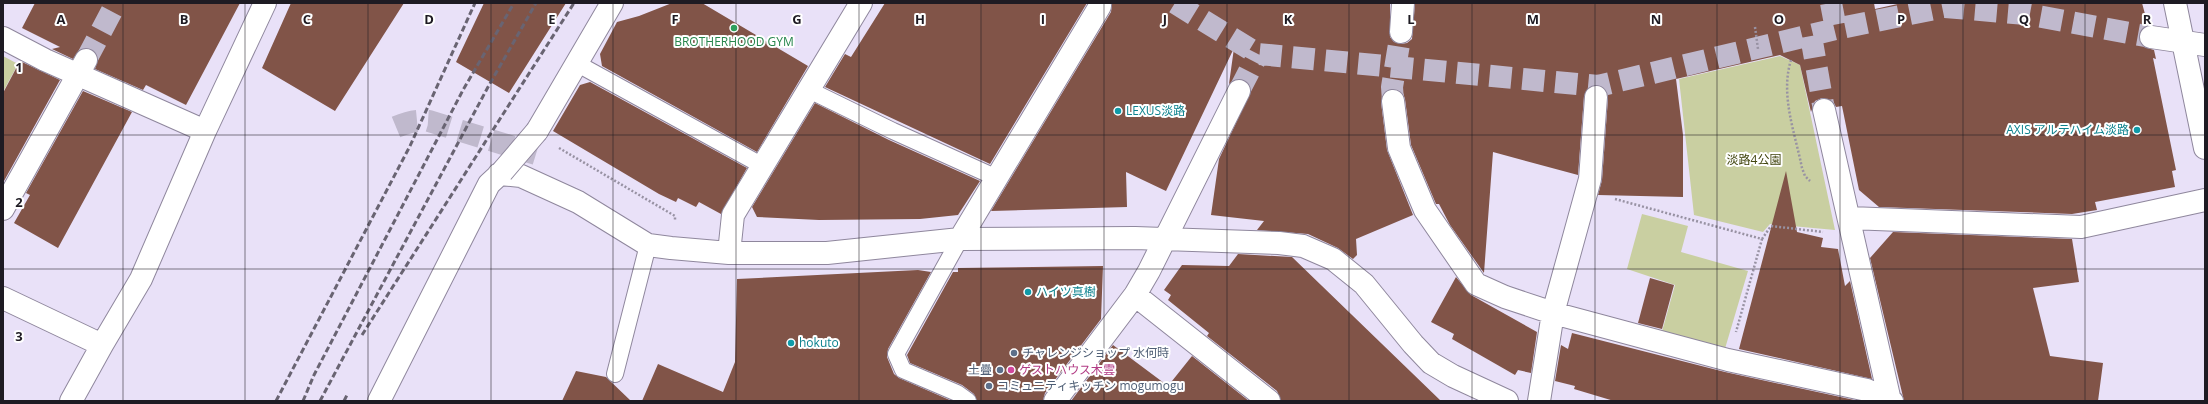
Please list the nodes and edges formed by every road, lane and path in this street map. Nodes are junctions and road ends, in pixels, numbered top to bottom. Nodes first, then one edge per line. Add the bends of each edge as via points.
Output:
1 (265, 3) edge
2 (612, 3) edge
3 (862, 3) edge
4 (1403, 3) edge
5 (2175, 3) edge
6 (1100, 6) dead end
7 (1755, 27) dead end
8 (1401, 32) tunnel mouth
9 (2151, 37) tunnel mouth
10 (3, 38) edge
11 (2182, 42) junction
12 (2205, 45) edge
13 (1758, 49) dead end
14 (576, 63) junction
15 (82, 67) junction
16 (809, 90) junction
17 (1239, 90) tunnel mouth
18 (1596, 98) dead end
19 (1393, 101) tunnel mouth
20 (1824, 110) tunnel mouth
21 (205, 131) junction
22 (556, 146) dead end
23 (2205, 148) edge
24 (763, 166) junction
25 (503, 174) junction
26 (997, 178) junction
27 (1587, 191) junction
28 (2205, 200) edge
29 (3, 209) edge
30 (1852, 227) junction
31 (960, 239) junction
32 (1762, 239) junction
33 (1165, 240) junction
34 (648, 245) junction
35 (671, 248) junction
36 (729, 253) junction
37 (1135, 295) junction
38 (3, 298) edge
39 (1553, 313) junction
40 (102, 345) junction
41 (1728, 360) junction
42 (615, 374) dead end
43 (71, 401) edge
44 (379, 401) edge
45 (968, 401) edge
46 (1055, 401) edge
47 (1269, 401) edge
48 (1507, 401) edge
49 (1539, 401) edge
50 (1891, 401) edge

1 - 21 street
2 - 14 street
3 - 16 street
4 - 8 street
5 - 11 street
6 - 26 street
7 - 13 path
9 - 11 street
10 - 15 street
11 - 12 street
11 - 23 street
14 - 24 lane
14 - 25 street, bridge via 537,131
15 - 21 street
15 - 29 street
16 - 24 street
16 - 26 lane
17 - 33 street
18 - 27 street
19 - 39 street via 1399,148 1425,210 1476,284
20 - 30 street
21 - 40 street via 141,279
22 - 35 path via 596,172 675,216
24 - 36 street via 733,216
25 - 34 street via 520,176 578,202
25 - 44 street via 489,184
26 - 31 street
27 - 32 path
27 - 39 street
28 - 30 street via 2081,227
30 - 32 path via 1771,226
30 - 50 street
31 - 33 street
31 - 36 street via 827,254
31 - 45 lane via 896,354 903,370 957,393
32 - 41 path
33 - 37 street
33 - 48 street via 1303,246 1333,259 1364,284 1412,344 1431,362 1453,376
34 - 35 street
34 - 42 lane
35 - 36 street
37 - 46 street
37 - 47 street
38 - 40 street
39 - 41 street
39 - 49 street
40 - 43 street
41 - 50 street via 1867,390

